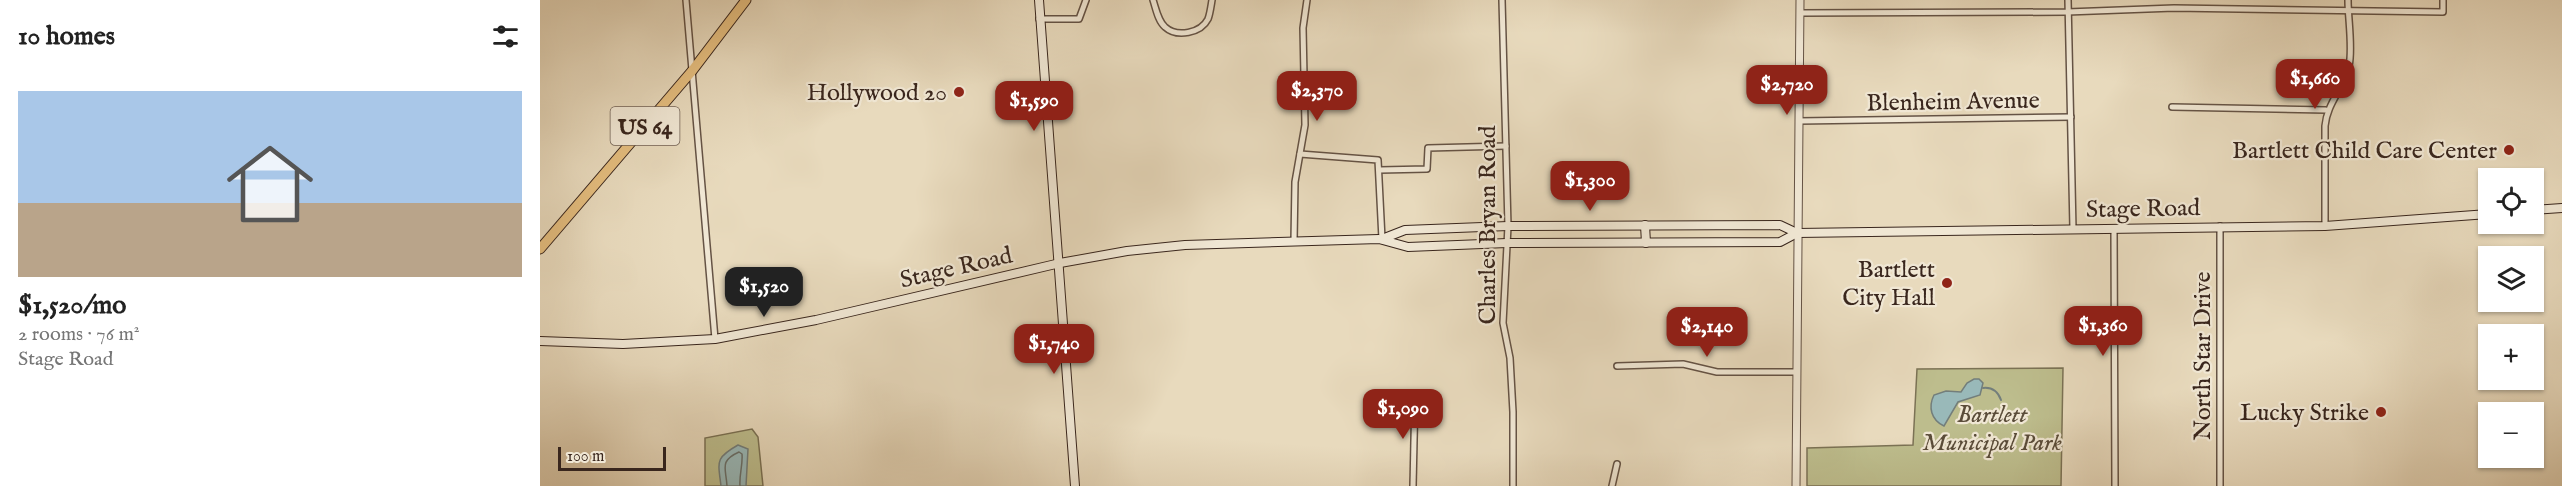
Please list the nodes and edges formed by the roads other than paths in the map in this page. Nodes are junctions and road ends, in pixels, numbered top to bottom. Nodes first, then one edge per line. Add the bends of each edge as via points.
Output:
1 (686, 0) edge
2 (746, 0) edge
3 (1039, 0) edge
4 (1086, 0) edge
5 (1153, 0) edge
6 (1212, 0) edge
7 (1307, 0) edge
8 (1502, 0) edge
9 (1800, 0) edge
10 (2068, 0) edge
11 (2174, 0) edge
12 (2348, 0) edge
13 (2443, 0) edge
14 (2174, 8) junction
15 (2067, 12) junction
16 (2348, 12) junction
17 (1800, 13) junction
18 (1039, 19) junction
19 (692, 71) junction
20 (2172, 107) dead end
21 (2326, 110) junction
22 (2071, 117) junction
23 (1799, 121) junction
24 (1506, 146) junction
25 (1300, 154) junction
26 (1380, 170) junction
27 (2562, 208) edge
28 (2544, 209) edge
29 (2478, 215) edge
30 (1645, 225) junction
31 (1508, 226) junction
32 (2220, 226) junction
33 (2325, 226) junction
34 (2073, 229) junction
35 (2115, 229) junction
36 (1797, 233) junction
37 (1382, 239) junction
38 (1294, 241) junction
39 (1507, 243) junction
40 (1646, 243) junction
41 (540, 249) edge
42 (1060, 263) junction
43 (716, 339) junction
44 (540, 341) edge
45 (1617, 366) dead end
46 (1796, 372) junction
47 (1416, 395) dead end
48 (1617, 464) dead end
49 (1075, 486) edge
50 (1413, 486) edge
51 (1513, 486) edge
52 (1612, 486) edge
53 (1796, 486) edge
54 (2115, 486) edge
55 (2220, 486) edge

1 - 19 street
2 - 19 main road, US 64
3 - 18 main road
4 - 18 street via 1079,19
5 - 6 street via 1165,27 1179,34 1195,31 1207,21
7 - 25 street via 1303,28 1305,125
8 - 24 street, Charles Bryan Road
9 - 17 street
10 - 15 street
11 - 14 street
12 - 16 street
13 - 16 street via 2443,12
14 - 15 street
14 - 16 street
15 - 17 street
15 - 22 street
16 - 21 street via 2349,64
17 - 23 street
18 - 42 main road
19 - 41 main road, US 64
19 - 43 street
20 - 21 street
21 - 33 street
22 - 23 street, Blenheim Avenue
22 - 34 street
23 - 36 street
24 - 26 street via 1428,148 1427,169
24 - 31 street, Charles Bryan Road
25 - 26 street via 1375,158
25 - 38 street via 1295,182
26 - 37 street
27 - 28 main road
29 - 33 main road, Stage Road
30 - 31 main road, Stage Road
30 - 36 main road, Stage Road via 1780,225
30 - 40 main road
31 - 37 main road, Stage Road via 1405,230
31 - 39 street, Charles Bryan Road
32 - 33 main road, Stage Road
32 - 35 main road, Stage Road
32 - 55 street, North Star Drive
34 - 35 main road, Stage Road
34 - 36 main road, Stage Road
35 - 54 street
36 - 40 main road, Stage Road via 1780,242
36 - 46 street
37 - 38 main road, Stage Road
37 - 39 main road, Stage Road via 1408,247
38 - 42 main road, Stage Road via 1150,248
39 - 40 main road, Stage Road
39 - 51 street, Charles Bryan Road via 1503,323 1512,390
42 - 43 main road, Stage Road via 806,323
42 - 49 main road
43 - 44 main road, Stage Road via 623,344
45 - 46 street via 1683,364 1717,372
46 - 53 street
47 - 50 street
48 - 52 street

